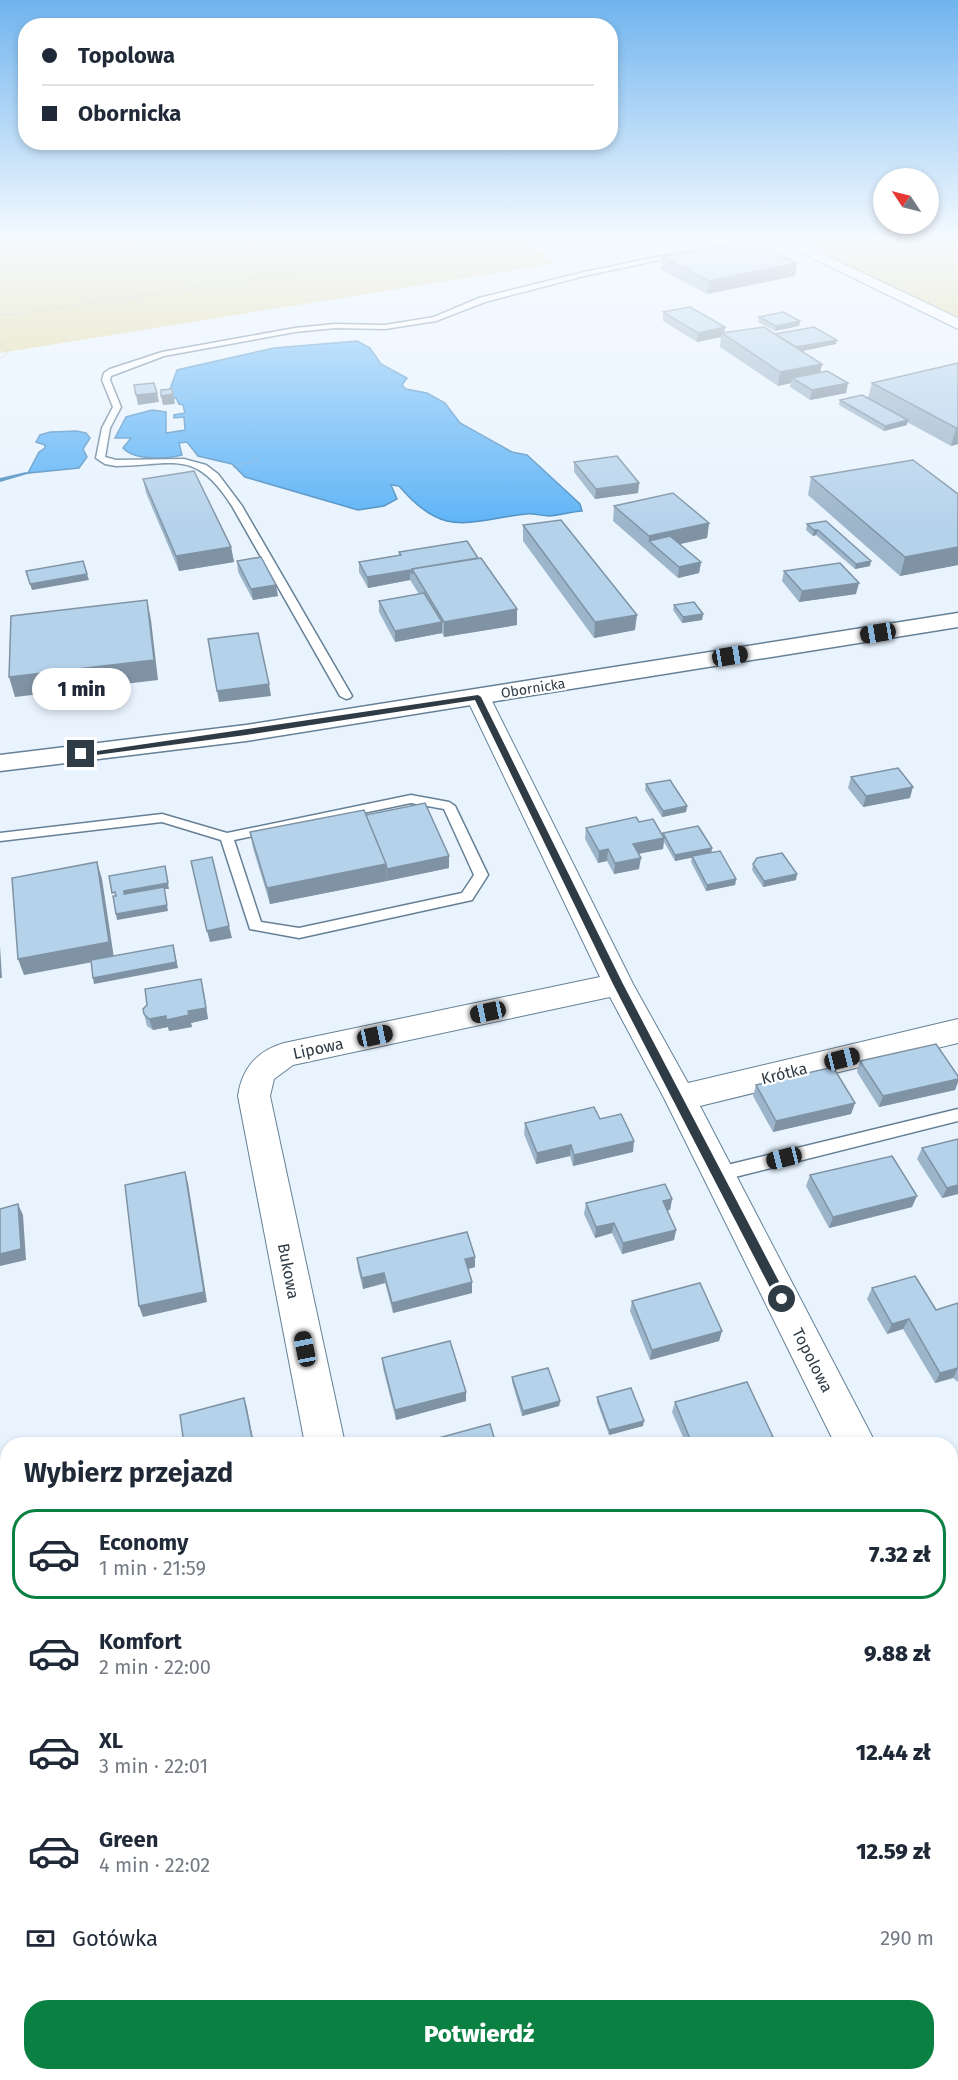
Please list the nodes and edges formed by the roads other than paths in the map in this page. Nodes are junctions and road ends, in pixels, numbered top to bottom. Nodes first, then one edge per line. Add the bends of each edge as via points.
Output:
1 (272, 334) edge
2 (958, 620) edge
3 (346, 696) dead end
4 (478, 697) junction
5 (0, 763) edge
6 (0, 837) edge
7 (227, 837) junction
8 (618, 984) junction
9 (958, 1031) edge
10 (254, 1096) joint
11 (680, 1098) junction
12 (958, 1115) edge
13 (719, 1174) junction
14 (325, 1437) edge
15 (852, 1437) edge

1 - 3 lane via 162,354 107,375 117,407 106,428 100,458 118,463 187,463 209,471 237,506
2 - 4 main road, Obornicka
4 - 5 main road, Obornicka via 144,747
4 - 8 street, Topolowa
6 - 7 lane via 162,818
7 - 7 lane via 255,926 299,933 467,897 481,875 449,806 411,800
8 - 10 street, Lipowa via 284,1055 263,1067
8 - 11 street, Topolowa
9 - 11 street, Krótka
10 - 14 street, Bukowa
11 - 13 street, Topolowa
12 - 13 lane
13 - 15 street, Topolowa

